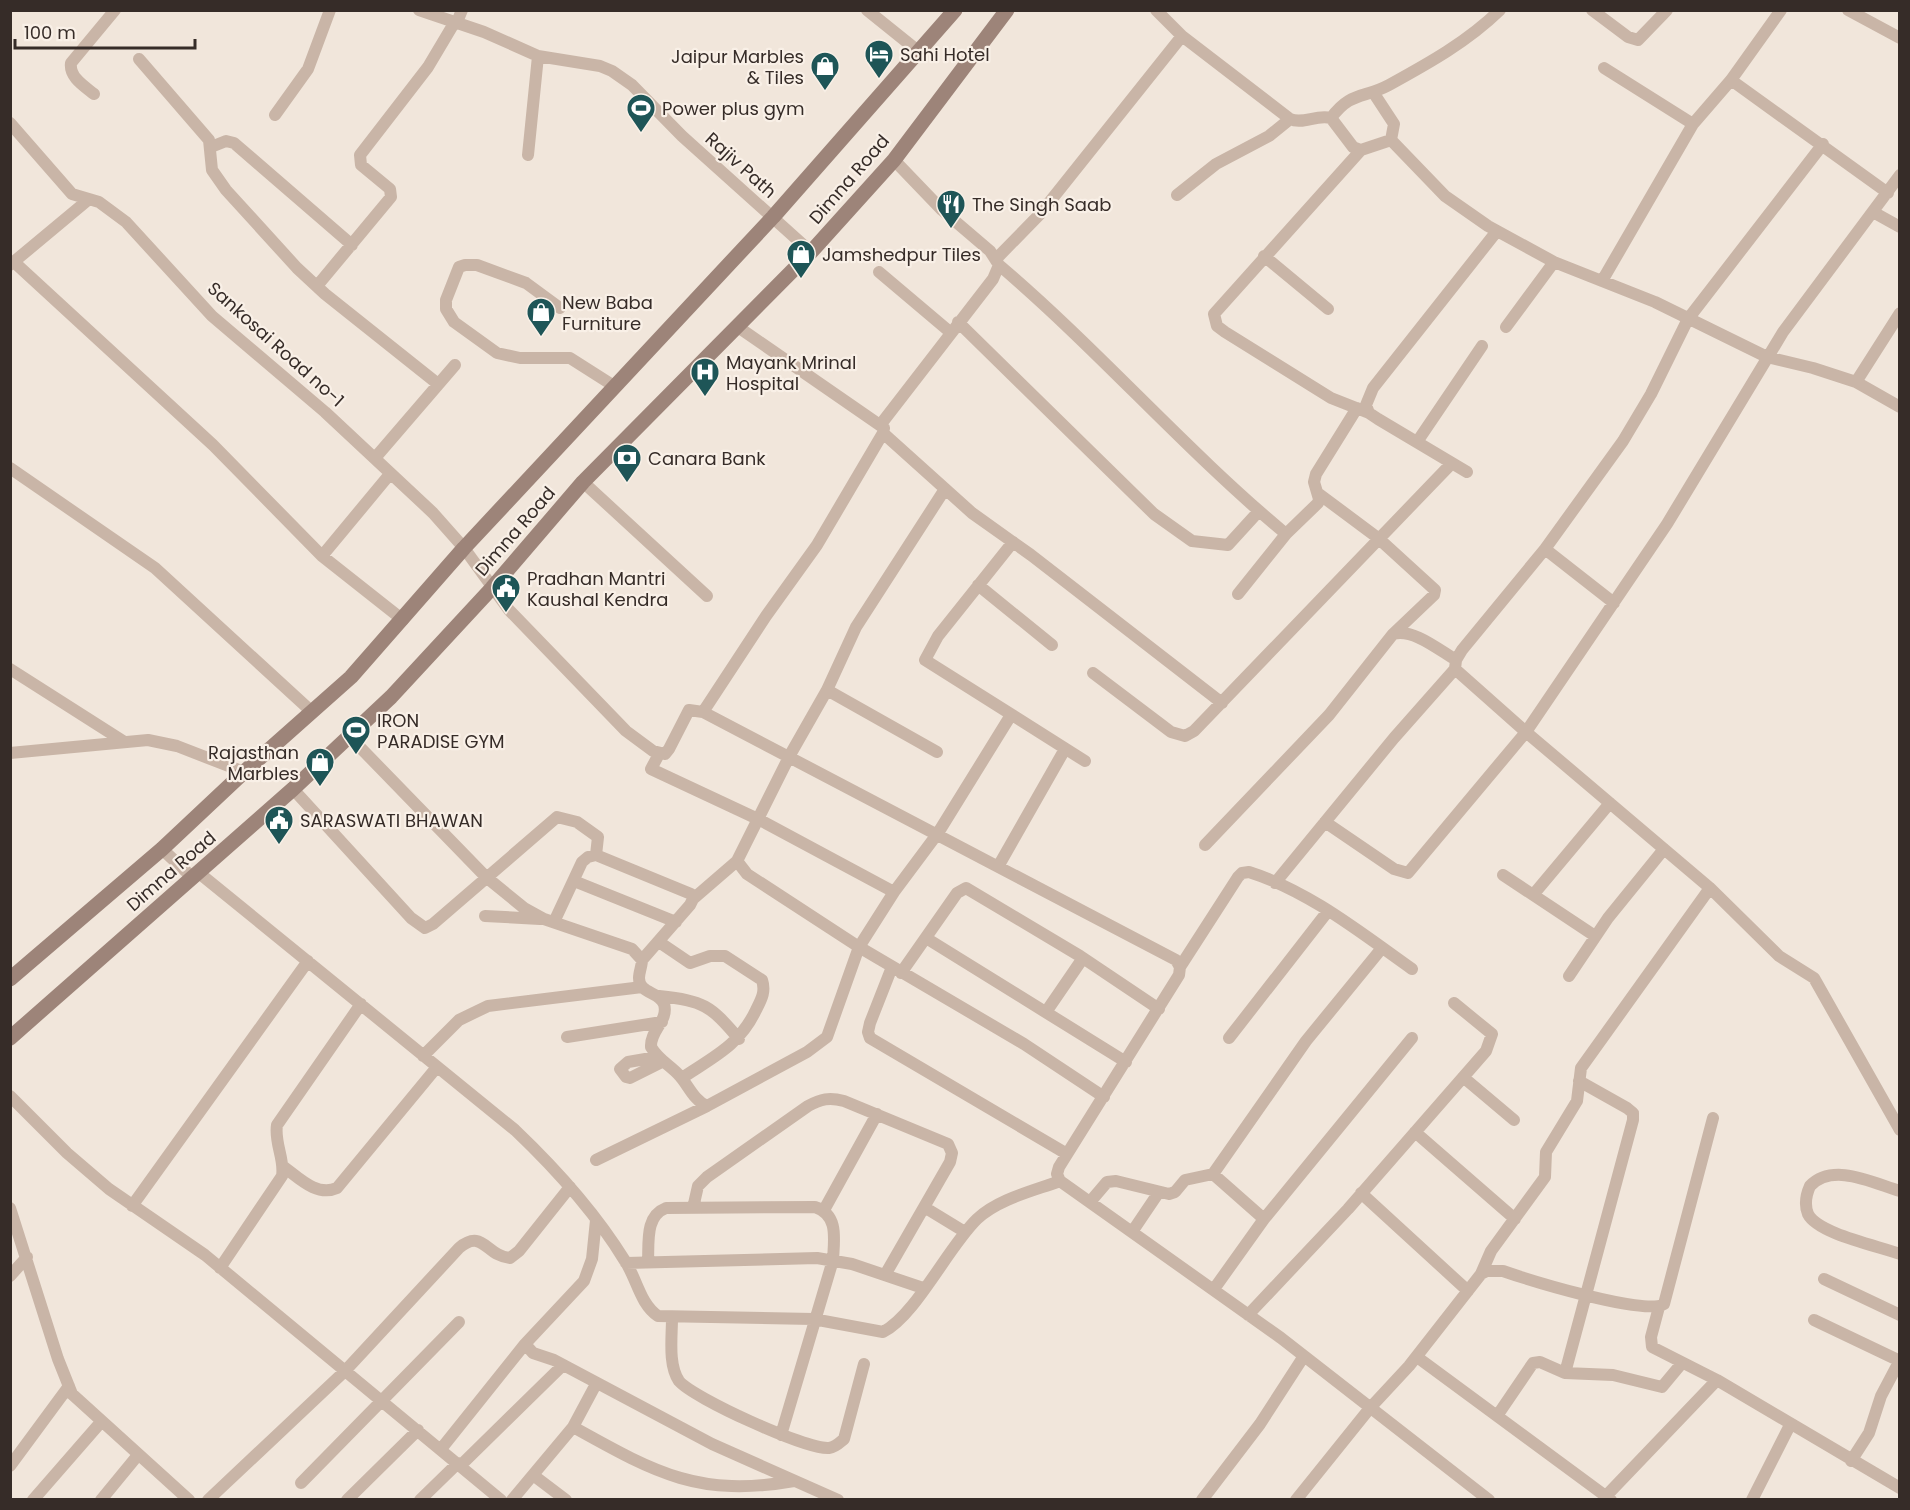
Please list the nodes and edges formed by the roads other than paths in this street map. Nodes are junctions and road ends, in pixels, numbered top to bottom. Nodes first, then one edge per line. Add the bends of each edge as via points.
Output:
1 (116, 10) edge
2 (330, 10) edge
3 (419, 10) edge
4 (867, 10) edge
5 (955, 10) edge
6 (1007, 10) edge
7 (1156, 10) edge
8 (1500, 10) edge
9 (1592, 10) edge
10 (1667, 10) edge
11 (1781, 10) edge
12 (1848, 10) edge
13 (455, 23) edge
14 (1182, 36) junction
15 (1899, 38) edge
16 (918, 51) junction
17 (537, 56) junction
18 (139, 59) dead end
19 (1604, 68) dead end
20 (1731, 80) junction
21 (1373, 92) junction
22 (94, 94) dead end
23 (275, 115) dead end
24 (1331, 118) junction
25 (1290, 119) junction
26 (10, 123) edge
27 (1693, 123) junction
28 (1391, 140) junction
29 (1823, 144) junction
30 (211, 147) junction
31 (1361, 150) junction
32 (528, 155) dead end
33 (894, 160) junction
34 (1899, 175) edge
35 (1888, 193) junction
36 (1177, 195) dead end
37 (88, 200) junction
38 (1873, 213) junction
39 (773, 218) junction
40 (1899, 227) edge
41 (1497, 231) junction
42 (352, 245) junction
43 (811, 252) junction
44 (1264, 256) junction
45 (998, 262) junction
46 (1554, 262) junction
47 (12, 263) edge
48 (879, 272) dead end
49 (1602, 280) junction
50 (317, 286) junction
51 (560, 308) dead end
52 (1328, 309) dead end
53 (1899, 313) edge
54 (1688, 319) junction
55 (958, 322) junction
56 (738, 327) junction
57 (1506, 327) dead end
58 (950, 332) junction
59 (1482, 346) dead end
60 (1767, 357) junction
61 (455, 365) dead end
62 (1856, 382) junction
63 (438, 384) junction
64 (614, 386) junction
65 (1899, 407) edge
66 (1363, 410) junction
67 (882, 429) junction
68 (1417, 442) junction
69 (375, 458) junction
70 (1452, 463) junction
71 (10, 468) edge
72 (1467, 472) dead end
73 (390, 474) junction
74 (583, 482) junction
75 (945, 489) junction
76 (1319, 494) junction
77 (1259, 511) junction
78 (1286, 534) junction
79 (1380, 539) junction
80 (1013, 542) junction
81 (464, 548) junction
82 (1545, 549) junction
83 (322, 556) junction
84 (978, 585) junction
85 (492, 588) junction
86 (1238, 594) dead end
87 (707, 596) dead end
88 (1614, 603) junction
89 (403, 620) junction
90 (1394, 634) junction
91 (1053, 645) dead end
92 (1455, 664) junction
93 (10, 669) edge
94 (1093, 673) dead end
95 (827, 690) junction
96 (1222, 703) junction
97 (311, 711) junction
98 (703, 711) junction
99 (1011, 715) junction
100 (1526, 732) junction
101 (350, 736) junction
102 (123, 741) junction
103 (1065, 749) junction
104 (937, 752) dead end
105 (10, 753) edge
106 (659, 754) junction
107 (790, 755) junction
108 (1085, 761) dead end
109 (244, 771) junction
110 (293, 789) junction
111 (1610, 803) junction
112 (760, 820) junction
113 (1325, 822) junction
114 (938, 833) junction
115 (1205, 844) dead end
116 (162, 849) junction
117 (1664, 849) junction
118 (596, 855) junction
119 (737, 861) junction
120 (999, 865) junction
121 (1503, 875) dead end
122 (196, 876) junction
123 (486, 877) junction
124 (574, 881) junction
125 (1275, 883) junction
126 (1710, 888) junction
127 (894, 892) junction
128 (1533, 895) junction
129 (693, 899) junction
130 (1328, 911) junction
131 (485, 916) dead end
132 (549, 920) junction
133 (676, 922) junction
134 (1595, 936) junction
135 (926, 938) junction
136 (659, 942) junction
137 (859, 947) junction
138 (1382, 948) junction
139 (1083, 958) junction
140 (642, 960) junction
141 (308, 961) junction
142 (1180, 967) junction
143 (1412, 969) dead end
144 (897, 970) junction
145 (1569, 976) dead end
146 (10, 979) edge
147 (642, 987) junction
148 (659, 996) junction
149 (1454, 1003) dead end
150 (361, 1004) junction
151 (1159, 1009) junction
152 (1046, 1012) junction
153 (662, 1022) junction
154 (567, 1037) dead end
155 (10, 1038) edge
156 (1229, 1038) dead end
157 (1413, 1038) dead end
158 (739, 1039) junction
159 (423, 1056) junction
160 (1126, 1062) junction
161 (437, 1067) junction
162 (1462, 1077) junction
163 (682, 1078) junction
164 (1579, 1081) junction
165 (10, 1096) edge
166 (1104, 1097) junction
167 (707, 1106) junction
168 (877, 1114) junction
169 (1713, 1118) dead end
170 (1514, 1120) dead end
171 (1899, 1130) edge
172 (1415, 1132) junction
173 (1067, 1154) junction
174 (596, 1160) dead end
175 (284, 1167) junction
176 (1213, 1174) junction
177 (1060, 1181) junction
178 (570, 1187) junction
179 (1899, 1191) edge
180 (1159, 1192) junction
181 (1361, 1193) junction
182 (1090, 1202) junction
183 (132, 1206) junction
184 (924, 1207) junction
185 (10, 1208) edge
186 (693, 1208) junction
187 (824, 1210) junction
188 (1264, 1219) junction
189 (1515, 1219) junction
190 (596, 1220) junction
191 (965, 1232) junction
192 (1132, 1232) junction
193 (1899, 1254) edge
194 (27, 1257) junction
195 (833, 1260) junction
196 (648, 1262) junction
197 (626, 1263) junction
198 (220, 1268) junction
199 (1481, 1274) junction
200 (885, 1275) junction
201 (10, 1276) edge
202 (1824, 1279) dead end
203 (923, 1288) junction
204 (1214, 1289) junction
205 (1468, 1291) junction
206 (1588, 1295) junction
207 (1659, 1307) junction
208 (1248, 1315) junction
209 (1899, 1315) edge
210 (672, 1318) junction
211 (813, 1319) junction
212 (1814, 1320) dead end
213 (459, 1322) dead end
214 (525, 1344) junction
215 (1304, 1356) junction
216 (1417, 1357) junction
217 (1899, 1361) edge
218 (1682, 1363) junction
219 (864, 1364) dead end
220 (563, 1365) junction
221 (345, 1371) junction
222 (1565, 1373) junction
223 (1717, 1380) junction
224 (596, 1384) junction
225 (69, 1386) junction
226 (380, 1400) junction
227 (1370, 1408) junction
228 (1497, 1416) junction
229 (101, 1422) junction
230 (1790, 1425) junction
231 (573, 1427) junction
232 (418, 1430) junction
233 (781, 1435) junction
234 (441, 1449) junction
235 (138, 1455) junction
236 (1851, 1461) junction
237 (460, 1464) junction
238 (10, 1466) edge
239 (533, 1475) junction
240 (794, 1481) junction
241 (301, 1483) dead end
242 (1899, 1488) edge
243 (175, 1495) edge
244 (1608, 1498) edge
245 (33, 1500) edge
246 (101, 1500) edge
247 (189, 1500) edge
248 (208, 1500) edge
249 (347, 1500) edge
250 (420, 1500) edge
251 (501, 1500) edge
252 (512, 1500) edge
253 (566, 1500) edge
254 (838, 1500) edge
255 (1202, 1500) edge
256 (1296, 1500) edge
257 (1489, 1500) edge
258 (1752, 1500) edge

1 - 22 street via 71,63 74,77
2 - 23 street via 308,69
3 - 13 street, Rajiv Path
4 - 16 street
5 - 16 street
6 - 33 street, Dimna Road
7 - 14 street
8 - 21 street via 1460,45
9 - 10 street via 1638,40
11 - 20 street
12 - 15 street
13 - 17 street, Rajiv Path
13 - 42 street via 428,67 360,155 361,165 392,193
14 - 25 street
14 - 45 street
16 - 39 street
17 - 32 street
17 - 39 street, Rajiv Path via 600,66 632,85
18 - 30 street via 201,128
19 - 27 street
20 - 27 street
20 - 29 street
21 - 24 street via 1345,101
21 - 28 street via 1394,123
24 - 25 street via 1295,122
24 - 31 street via 1353,147
25 - 36 street via 1269,136 1216,164
26 - 37 street, Sankosai Road no-1 via 72,194
27 - 49 street
28 - 31 street
28 - 41 street via 1445,196
29 - 35 street
29 - 54 street
30 - 42 street via 226,141 234,143
30 - 50 street via 212,170 226,190
31 - 44 street
33 - 43 street, Dimna Road
33 - 45 street
34 - 35 street
35 - 38 street
37 - 47 street
37 - 69 street, Sankosai Road no-1 via 105,206 126,222 212,316
38 - 40 street
38 - 60 street
39 - 43 street, Rajiv Path
39 - 64 street
41 - 46 street
41 - 66 street via 1373,388
42 - 50 street
43 - 56 street, Dimna Road
44 - 52 street
44 - 66 street via 1217,308 1217,326 1331,398
45 - 55 street via 993,279
45 - 77 street via 1192,452
46 - 49 street
46 - 57 street
47 - 83 street via 213,445
48 - 58 street
49 - 54 street
50 - 63 street
51 - 64 street via 526,283 465,265 459,267 446,300 446,309 454,322 497,353 520,358 570,358
53 - 62 street
54 - 60 street
54 - 82 street via 1623,441
55 - 58 street
55 - 77 street via 1154,514 1192,541 1228,545
56 - 67 street
56 - 74 street, Dimna Road
58 - 67 street
59 - 68 street
60 - 62 street
60 - 88 street via 1667,524
61 - 63 street
62 - 65 street
63 - 69 street
64 - 81 street
66 - 68 street
66 - 76 street via 1316,474 1314,482
67 - 75 street
67 - 98 street via 818,545
68 - 70 street
69 - 73 street, Sankosai Road no-1
70 - 72 street
70 - 79 street
71 - 97 street via 155,568
73 - 81 street, Sankosai Road no-1
73 - 83 street
74 - 85 street, Dimna Road
74 - 87 street
75 - 80 street
75 - 95 street via 856,627
76 - 78 street via 1318,503
76 - 79 street
77 - 78 street
78 - 86 street
79 - 90 street via 1435,590
79 - 96 street
80 - 84 street
80 - 96 street
81 - 85 street, Sankosai Road no-1
81 - 89 street
82 - 88 street
82 - 92 street
83 - 89 street
84 - 91 street
84 - 99 street via 938,636 925,660
85 - 101 street, Dimna Road
85 - 106 street, Sankosai Road no-1 via 626,731
88 - 100 street
89 - 97 street via 351,677
90 - 92 street via 1410,634
90 - 115 street via 1329,715
92 - 100 street
92 - 113 street
93 - 102 street
94 - 96 street via 1179,735 1194,731
95 - 104 street
95 - 107 street
97 - 109 street
98 - 106 street via 687,712 669,749
98 - 107 street
99 - 103 street
99 - 114 street
100 - 111 street
100 - 113 street via 1408,873 1394,869
101 - 110 street, Dimna Road
101 - 123 street
102 - 105 street
102 - 109 street via 148,740 177,746
103 - 108 street
103 - 120 street
106 - 112 street via 651,769
107 - 112 street
107 - 114 street
109 - 116 street
110 - 122 street, Dimna Road
110 - 123 street via 411,918 425,928
111 - 117 street
111 - 128 street
112 - 119 street
112 - 127 street
113 - 125 street
114 - 120 street
114 - 127 street
116 - 122 street
116 - 146 street
117 - 126 street
117 - 134 street
118 - 123 street via 598,837 578,822 557,817
118 - 124 street via 582,862
118 - 129 street via 684,890
119 - 129 street
119 - 137 street via 747,874
120 - 142 street via 1176,960
121 - 128 street
122 - 141 street
122 - 155 street, Dimna Road
123 - 132 street via 524,908
124 - 132 street
124 - 133 street
125 - 130 street
125 - 142 street via 1242,873
126 - 164 street via 1581,1068
126 - 171 street via 1779,956 1814,978
127 - 137 street
128 - 134 street
129 - 133 street
130 - 138 street
130 - 156 street
131 - 132 street
132 - 140 street via 633,950
133 - 136 street
134 - 145 street
135 - 139 street via 957,893 966,888
135 - 144 street
135 - 152 street
136 - 140 street
136 - 158 street via 690,963 725,956 762,980 762,999
137 - 144 street
137 - 167 street via 827,1037 820,1045
138 - 143 street
138 - 176 street via 1306,1041
139 - 151 street
139 - 152 street
140 - 147 street
141 - 150 street
141 - 183 street
142 - 151 street
144 - 166 street via 1024,1044
144 - 173 street via 870,1023 870,1038
147 - 148 street
147 - 159 street via 488,1006 459,1020
148 - 153 street via 664,1004
148 - 158 street via 690,1000 710,1008
149 - 162 street via 1492,1034 1486,1051
150 - 159 street
150 - 175 street via 277,1125 276,1145
151 - 160 street
152 - 160 street
153 - 154 street
153 - 163 street via 650,1040 651,1047
157 - 188 street
158 - 163 street
159 - 161 street
160 - 166 street
161 - 175 street via 337,1188 319,1190
161 - 178 street via 515,1130
162 - 170 street
162 - 172 street
163 - 167 street via 700,1103
164 - 189 street via 1577,1101 1546,1152 1545,1177
164 - 206 street via 1633,1113
165 - 183 street via 67,1153
166 - 173 street
167 - 174 street
168 - 184 street via 948,1144 950,1162
168 - 186 street via 832,1098 820,1099 707,1177 698,1186
168 - 187 street
169 - 207 street via 1668,1296
172 - 181 street
172 - 189 street
173 - 177 street via 1057,1174
175 - 198 street via 277,1185
176 - 180 street via 1185,1180 1175,1192
176 - 188 street
177 - 182 street
177 - 191 street via 989,1210
178 - 190 street
178 - 221 street via 510,1258 502,1258 476,1240 468,1240
179 - 193 street via 1847,1176 1823,1175 1809,1186 1806,1204 1809,1214 1822,1226
180 - 182 street via 1123,1182 1107,1182
180 - 192 street
181 - 205 street
181 - 208 street
182 - 192 street
183 - 198 street via 189,1242
184 - 191 street
184 - 200 street
185 - 194 street
186 - 187 street
186 - 196 street via 656,1212 650,1230
187 - 195 street via 834,1230
188 - 204 street
189 - 199 street via 1491,1251
190 - 197 street
190 - 214 street via 592,1259 584,1281
191 - 203 street
192 - 204 street
194 - 201 street
194 - 225 street
195 - 196 street
195 - 200 street
195 - 211 street
196 - 197 street
197 - 210 street via 649,1310
198 - 221 street
199 - 205 street
199 - 206 street via 1495,1270
200 - 203 street
202 - 209 street
203 - 211 street via 900,1319 883,1332
204 - 208 street
205 - 216 street
206 - 207 street
206 - 222 street
207 - 218 street via 1650,1342 1658,1351
208 - 215 street
210 - 211 street
210 - 233 street via 674,1371 679,1381 696,1394
211 - 233 street
212 - 217 street
213 - 226 street
214 - 220 street via 533,1353
214 - 234 street
215 - 227 street
215 - 255 street via 1260,1424
216 - 227 street
216 - 228 street
217 - 236 street via 1881,1396 1869,1433
218 - 222 street via 1662,1387 1613,1375
218 - 223 street
219 - 233 street via 844,1438 838,1445 817,1447
220 - 224 street
220 - 237 street
221 - 226 street
221 - 248 street
222 - 228 street via 1540,1362 1533,1363
223 - 230 street
223 - 244 street
224 - 231 street
224 - 240 street
225 - 229 street
225 - 238 street
226 - 232 street
226 - 241 street
227 - 256 street
227 - 257 street
228 - 244 street
229 - 235 street
229 - 245 street
230 - 236 street
230 - 258 street
231 - 239 street
231 - 240 street via 639,1464 684,1481 751,1487
232 - 234 street
232 - 249 street
234 - 237 street
235 - 243 street
235 - 246 street
236 - 242 street
237 - 250 street
237 - 251 street
239 - 252 street
239 - 253 street
240 - 254 street
243 - 247 street

